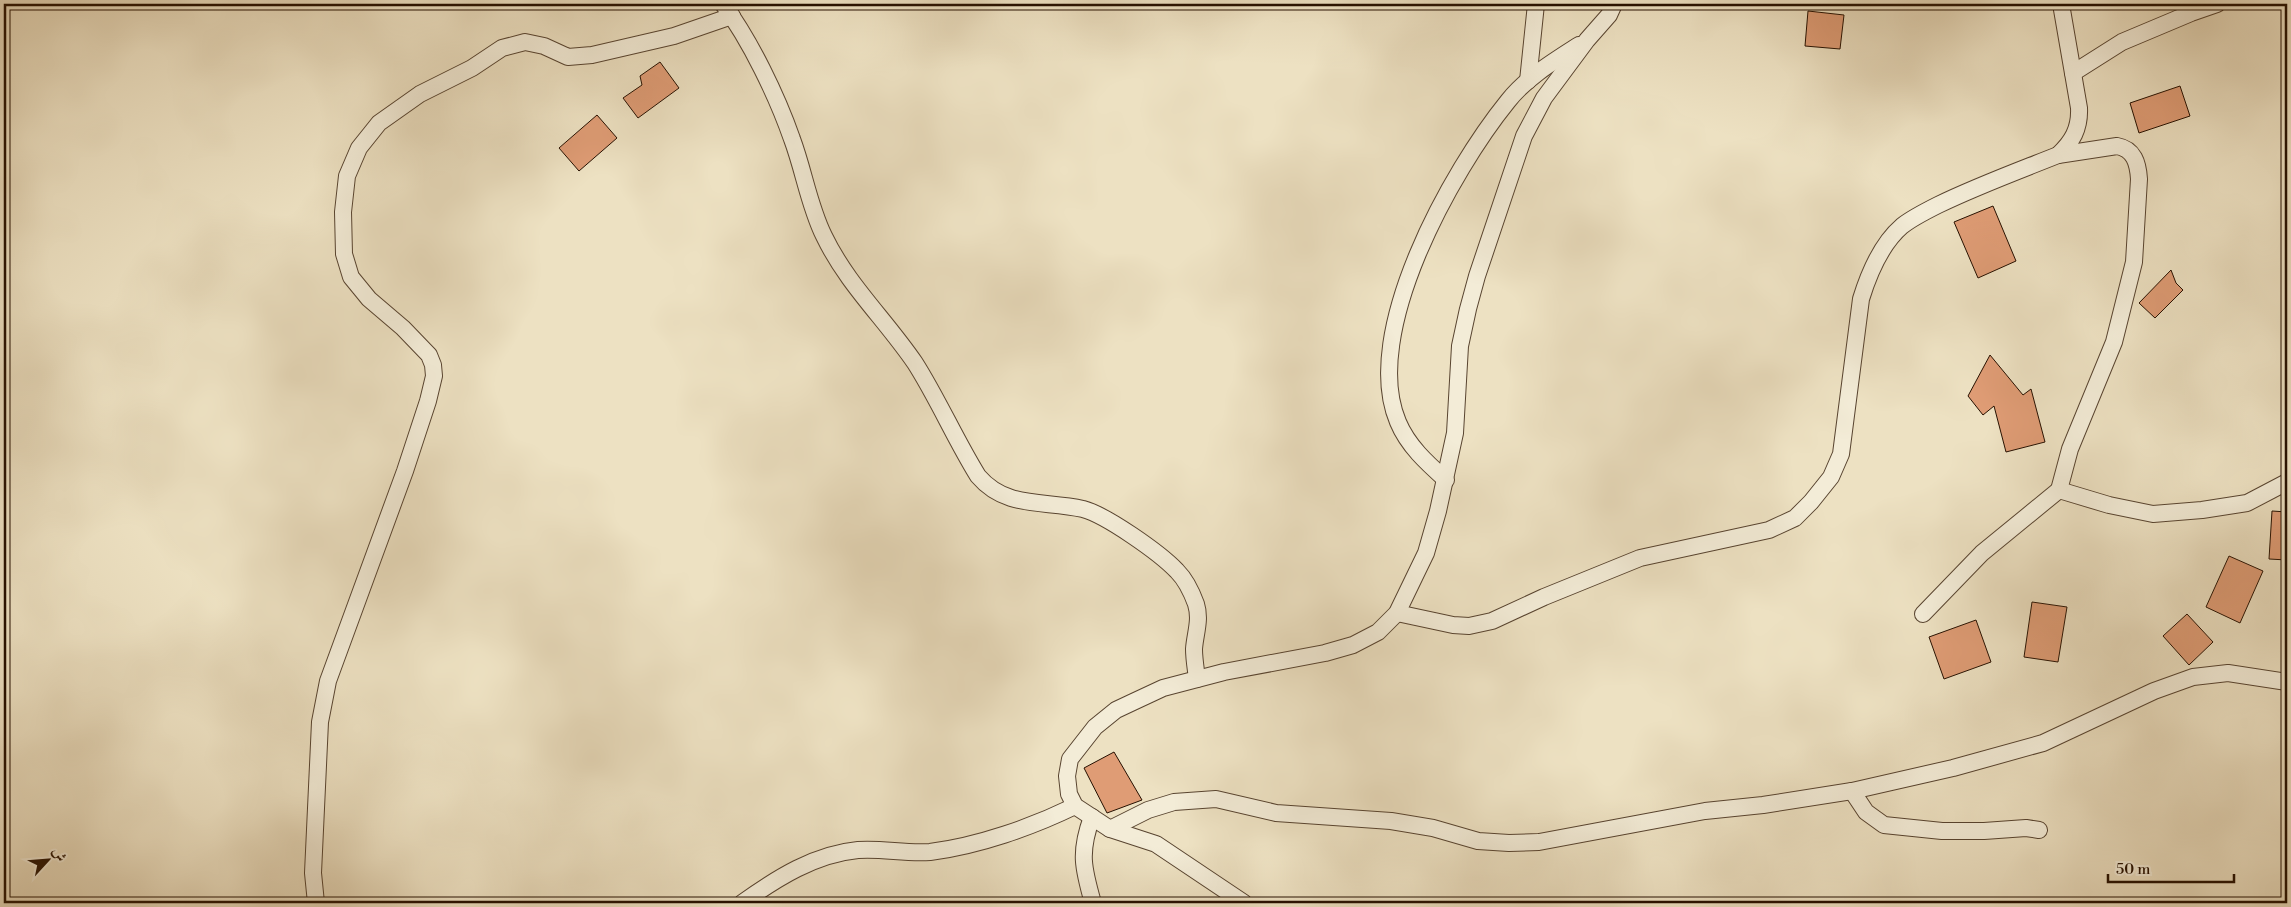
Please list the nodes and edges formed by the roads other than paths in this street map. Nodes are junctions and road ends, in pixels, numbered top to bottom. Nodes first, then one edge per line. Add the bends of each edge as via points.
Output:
1 (1536, 4) edge
2 (1614, 4) edge
3 (2061, 4) edge
4 (2217, 4) edge
5 (728, 10) edge
6 (1587, 40) junction
7 (2073, 73) junction
8 (1528, 81) junction
9 (2058, 156) junction
10 (1446, 480) junction
11 (2287, 482) edge
12 (2059, 490) junction
13 (1397, 613) junction
14 (1923, 614) dead end
15 (1197, 680) junction
16 (2287, 682) edge
17 (1852, 791) junction
18 (1075, 806) junction
19 (1092, 817) junction
20 (1110, 829) junction
21 (2039, 830) dead end
22 (316, 903) edge
23 (742, 903) edge
24 (1093, 903) edge
25 (1244, 903) edge

1 - 8 street
2 - 6 street
3 - 7 street
4 - 7 street via 2122,42
5 - 15 street via 757,61 792,139 814,211 834,256 914,362 978,476 988,488 1005,497 1084,509 1102,517 1178,572 1196,604 1198,618 1194,648
5 - 22 street via 674,36 592,55 568,57 525,42 502,48 472,68 420,94 379,123 360,148 347,176 343,212 344,254 351,277 368,299 429,355 434,376 405,471 328,681 320,722 313,873
6 - 8 street
6 - 10 street via 1544,98 1524,136 1477,276 1460,346 1455,433
7 - 9 street via 2080,119 2070,144
8 - 10 street via 1508,100 1485,132 1435,216 1414,260 1392,343 1388,371 1398,422 1420,456
9 - 12 street via 2116,146 2126,148 2138,166 2140,179 2134,262 2114,342 2070,449
9 - 13 street via 1959,194 1902,226 1889,240 1867,279 1861,299 1841,454 1831,477 1795,518 1769,530 1640,558 1492,621 1469,626 1454,625
10 - 13 street via 1426,553
11 - 12 street via 2247,502 2153,514
12 - 14 street via 1982,553
13 - 15 street via 1378,632 1353,645
15 - 18 street via 1163,688 1116,710 1095,727 1070,759 1069,794
16 - 17 street via 2228,674 2193,677 2154,690 2043,743
17 - 20 street via 1705,811 1539,842 1478,841 1433,828 1391,821 1276,813 1216,799 1174,802 1148,810
17 - 21 street via 1866,812 1884,825 1942,831
18 - 19 street
18 - 23 street via 1046,821 930,852 859,850 828,855 795,869
19 - 20 street
19 - 24 street via 1084,838 1082,856
20 - 25 street via 1156,844

